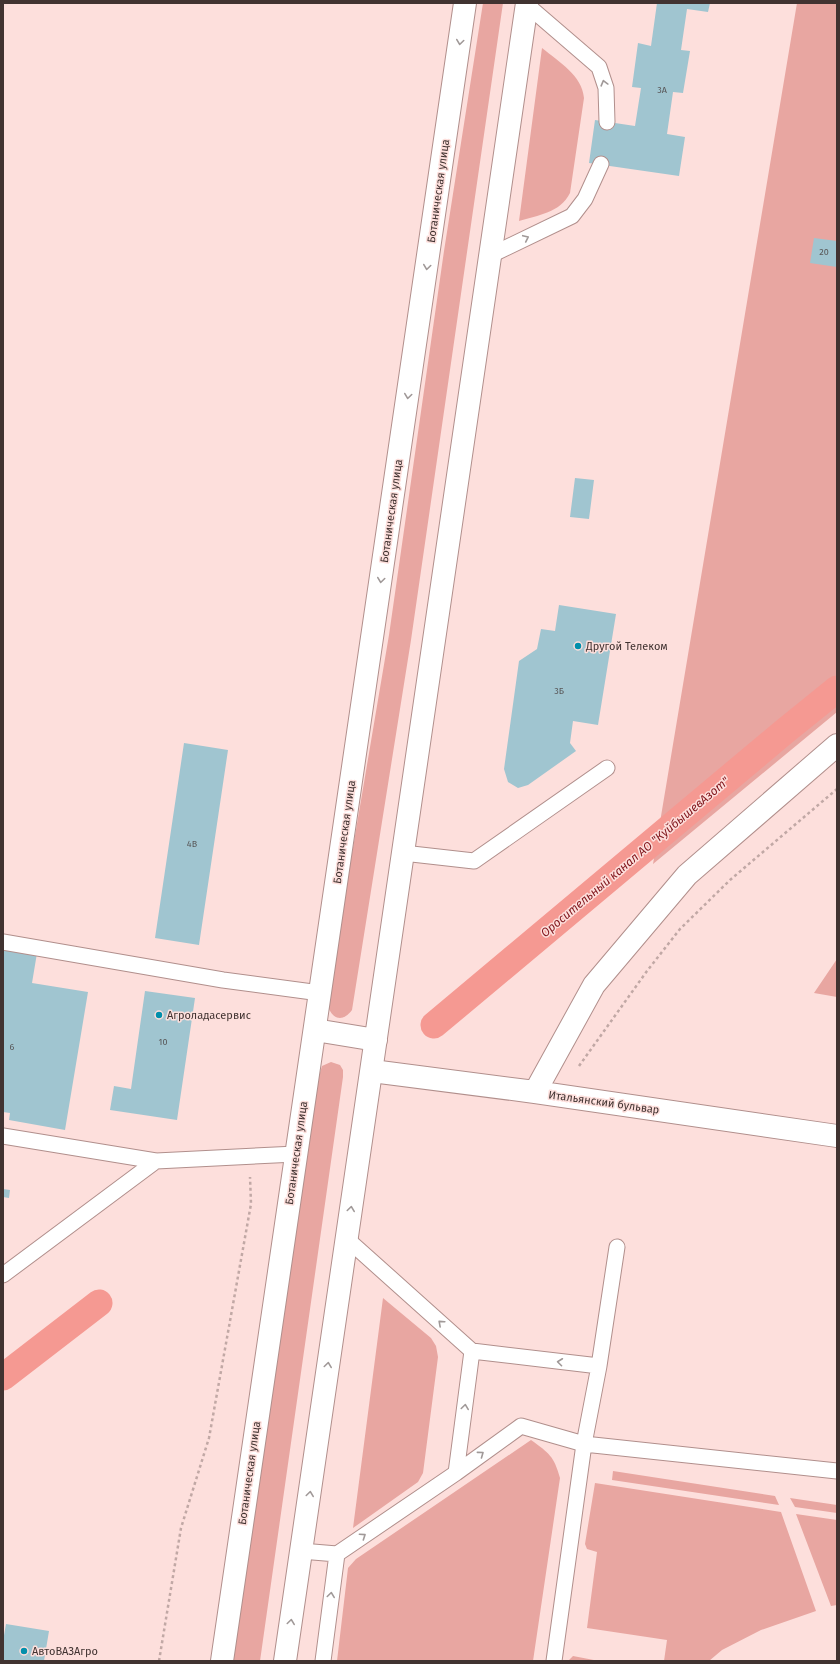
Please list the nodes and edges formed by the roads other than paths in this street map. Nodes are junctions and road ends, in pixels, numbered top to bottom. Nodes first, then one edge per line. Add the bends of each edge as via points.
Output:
1 (465, 3) edge
2 (527, 4) edge
3 (607, 122) dead end
4 (600, 164) dead end
5 (491, 255) junction
6 (837, 745) edge
7 (607, 768) dead end
8 (403, 853) junction
9 (3, 942) edge
10 (320, 993) junction
11 (315, 1030) junction
12 (376, 1040) junction
13 (372, 1071) junction
14 (536, 1092) junction
15 (3, 1136) edge
16 (837, 1136) edge
17 (296, 1154) junction
18 (156, 1161) junction
19 (347, 1239) junction
20 (617, 1247) dead end
21 (3, 1275) edge
22 (472, 1351) junction
23 (599, 1366) junction
24 (584, 1444) junction
25 (837, 1471) edge
26 (456, 1473) junction
27 (301, 1552) junction
28 (337, 1554) junction
29 (222, 1661) edge
30 (285, 1661) edge
31 (322, 1661) edge
32 (554, 1661) edge

1 -> 10 main road, Ботаническая улица
3 -> 2 lane via 606,88 599,67
2 - 5 main road
5 -> 4 lane via 572,216 585,199
5 - 8 main road
6 - 14 main road via 687,875 594,985
7 - 8 lane via 474,861
8 - 12 main road
9 - 10 lane via 223,980
10 - 11 main road, Ботаническая улица
11 - 12 main road
11 - 17 main road, Ботаническая улица
12 - 13 main road
13 - 14 main road, Итальянский бульвар
19 -> 13 main road
14 - 16 main road, Итальянский бульвар
15 - 18 lane
17 - 18 lane
17 - 29 main road, Ботаническая улица
18 - 21 lane
22 -> 19 lane
27 -> 19 main road
20 - 23 lane
23 -> 22 lane
26 -> 22 lane
23 - 24 lane
24 - 25 lane
26 -> 24 lane via 521,1426
24 - 32 lane
28 -> 26 lane
27 - 28 lane
30 -> 27 main road
31 -> 28 lane

